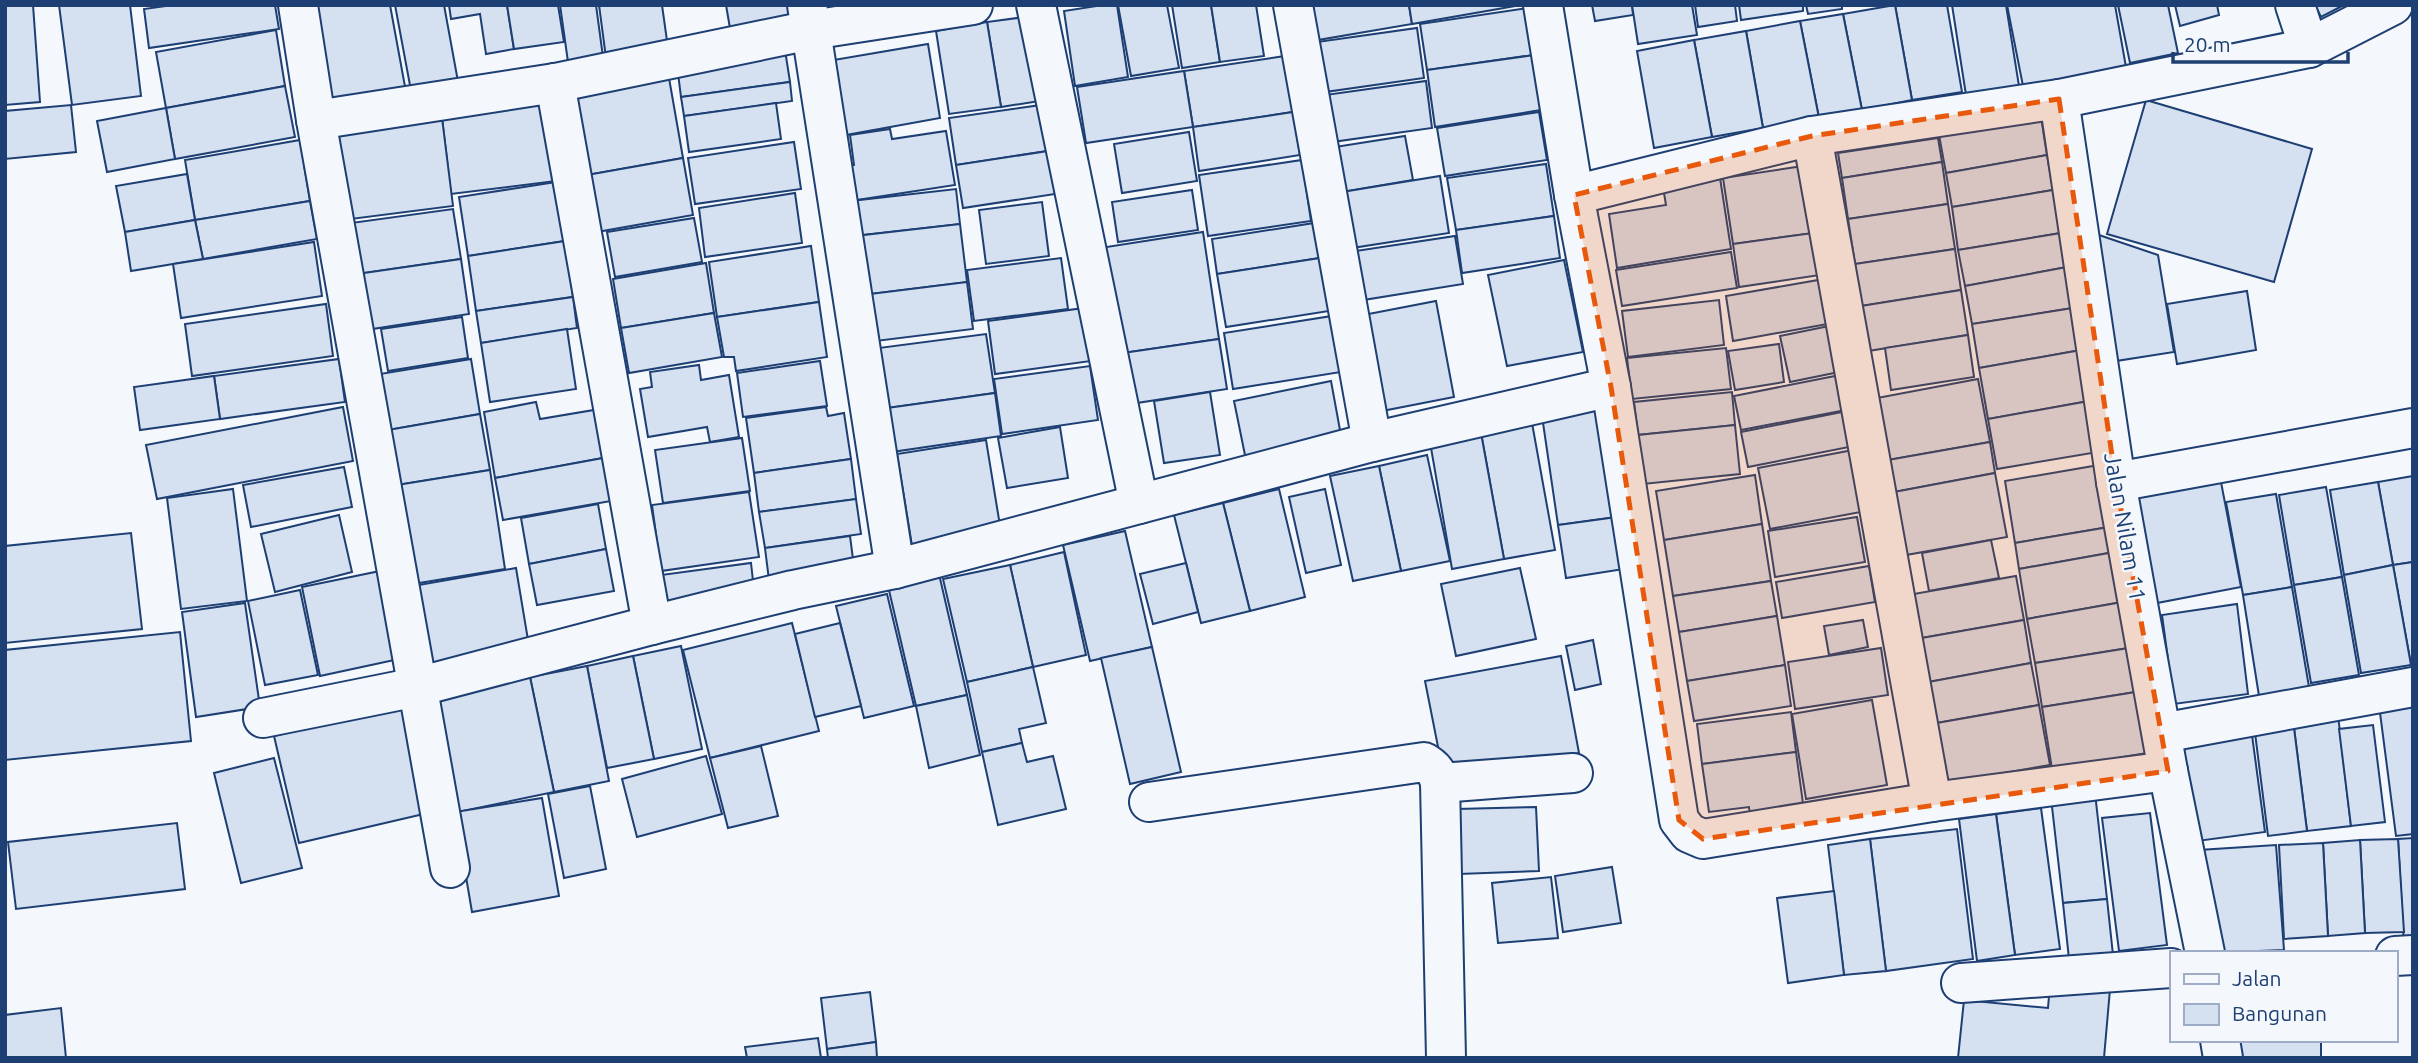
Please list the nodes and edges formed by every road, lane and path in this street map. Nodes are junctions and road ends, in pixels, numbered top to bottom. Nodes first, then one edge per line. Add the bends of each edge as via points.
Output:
1 (298, 5) edge
2 (973, 5) edge
3 (1037, 5) edge
4 (1293, 5) edge
5 (1543, 5) edge
6 (2295, 5) edge
7 (2393, 5) edge
8 (809, 18) edge
9 (2309, 48) junction
10 (555, 83) junction
11 (2059, 99) junction
12 (316, 120) junction
13 (1812, 136) junction
14 (1574, 195) junction
15 (1611, 387) junction
16 (2413, 428) edge
17 (1373, 442) junction
18 (2116, 482) junction
19 (1139, 505) junction
20 (895, 569) junction
21 (652, 625) junction
22 (417, 687) junction
23 (2413, 687) edge
24 (263, 718) dead end
25 (2162, 733) junction
26 (2168, 771) junction
27 (1573, 773) dead end
28 (1440, 783) junction
29 (1149, 802) dead end
30 (1932, 802) junction
31 (450, 868) dead end
32 (2205, 951) edge
33 (2170, 968) edge
34 (1961, 984) dead end
35 (1446, 1058) edge

1 - 12 street
2 - 8 street
3 - 19 street
4 - 17 street
5 - 14 street
6 - 9 street
7 - 9 street
8 - 10 street
8 - 20 street
9 - 11 street
10 - 12 street
10 - 21 street
11 - 13 street
11 - 18 street, Jalan Nilam 11
12 - 22 street
13 - 14 street
13 - 30 street
14 - 15 street
15 - 17 street
15 - 30 street via 1679,820 1689,833 1703,839
16 - 18 street
17 - 19 street
18 - 25 street, Jalan Nilam 11
19 - 20 street
20 - 21 street
21 - 22 street
22 - 24 street
22 - 31 street
23 - 25 street
25 - 26 street, Jalan Nilam 11
26 - 30 street
26 - 32 street, Jalan Nilam 11
27 - 28 street
28 - 29 street via 1437,772 1424,762
28 - 35 street
33 - 34 street

